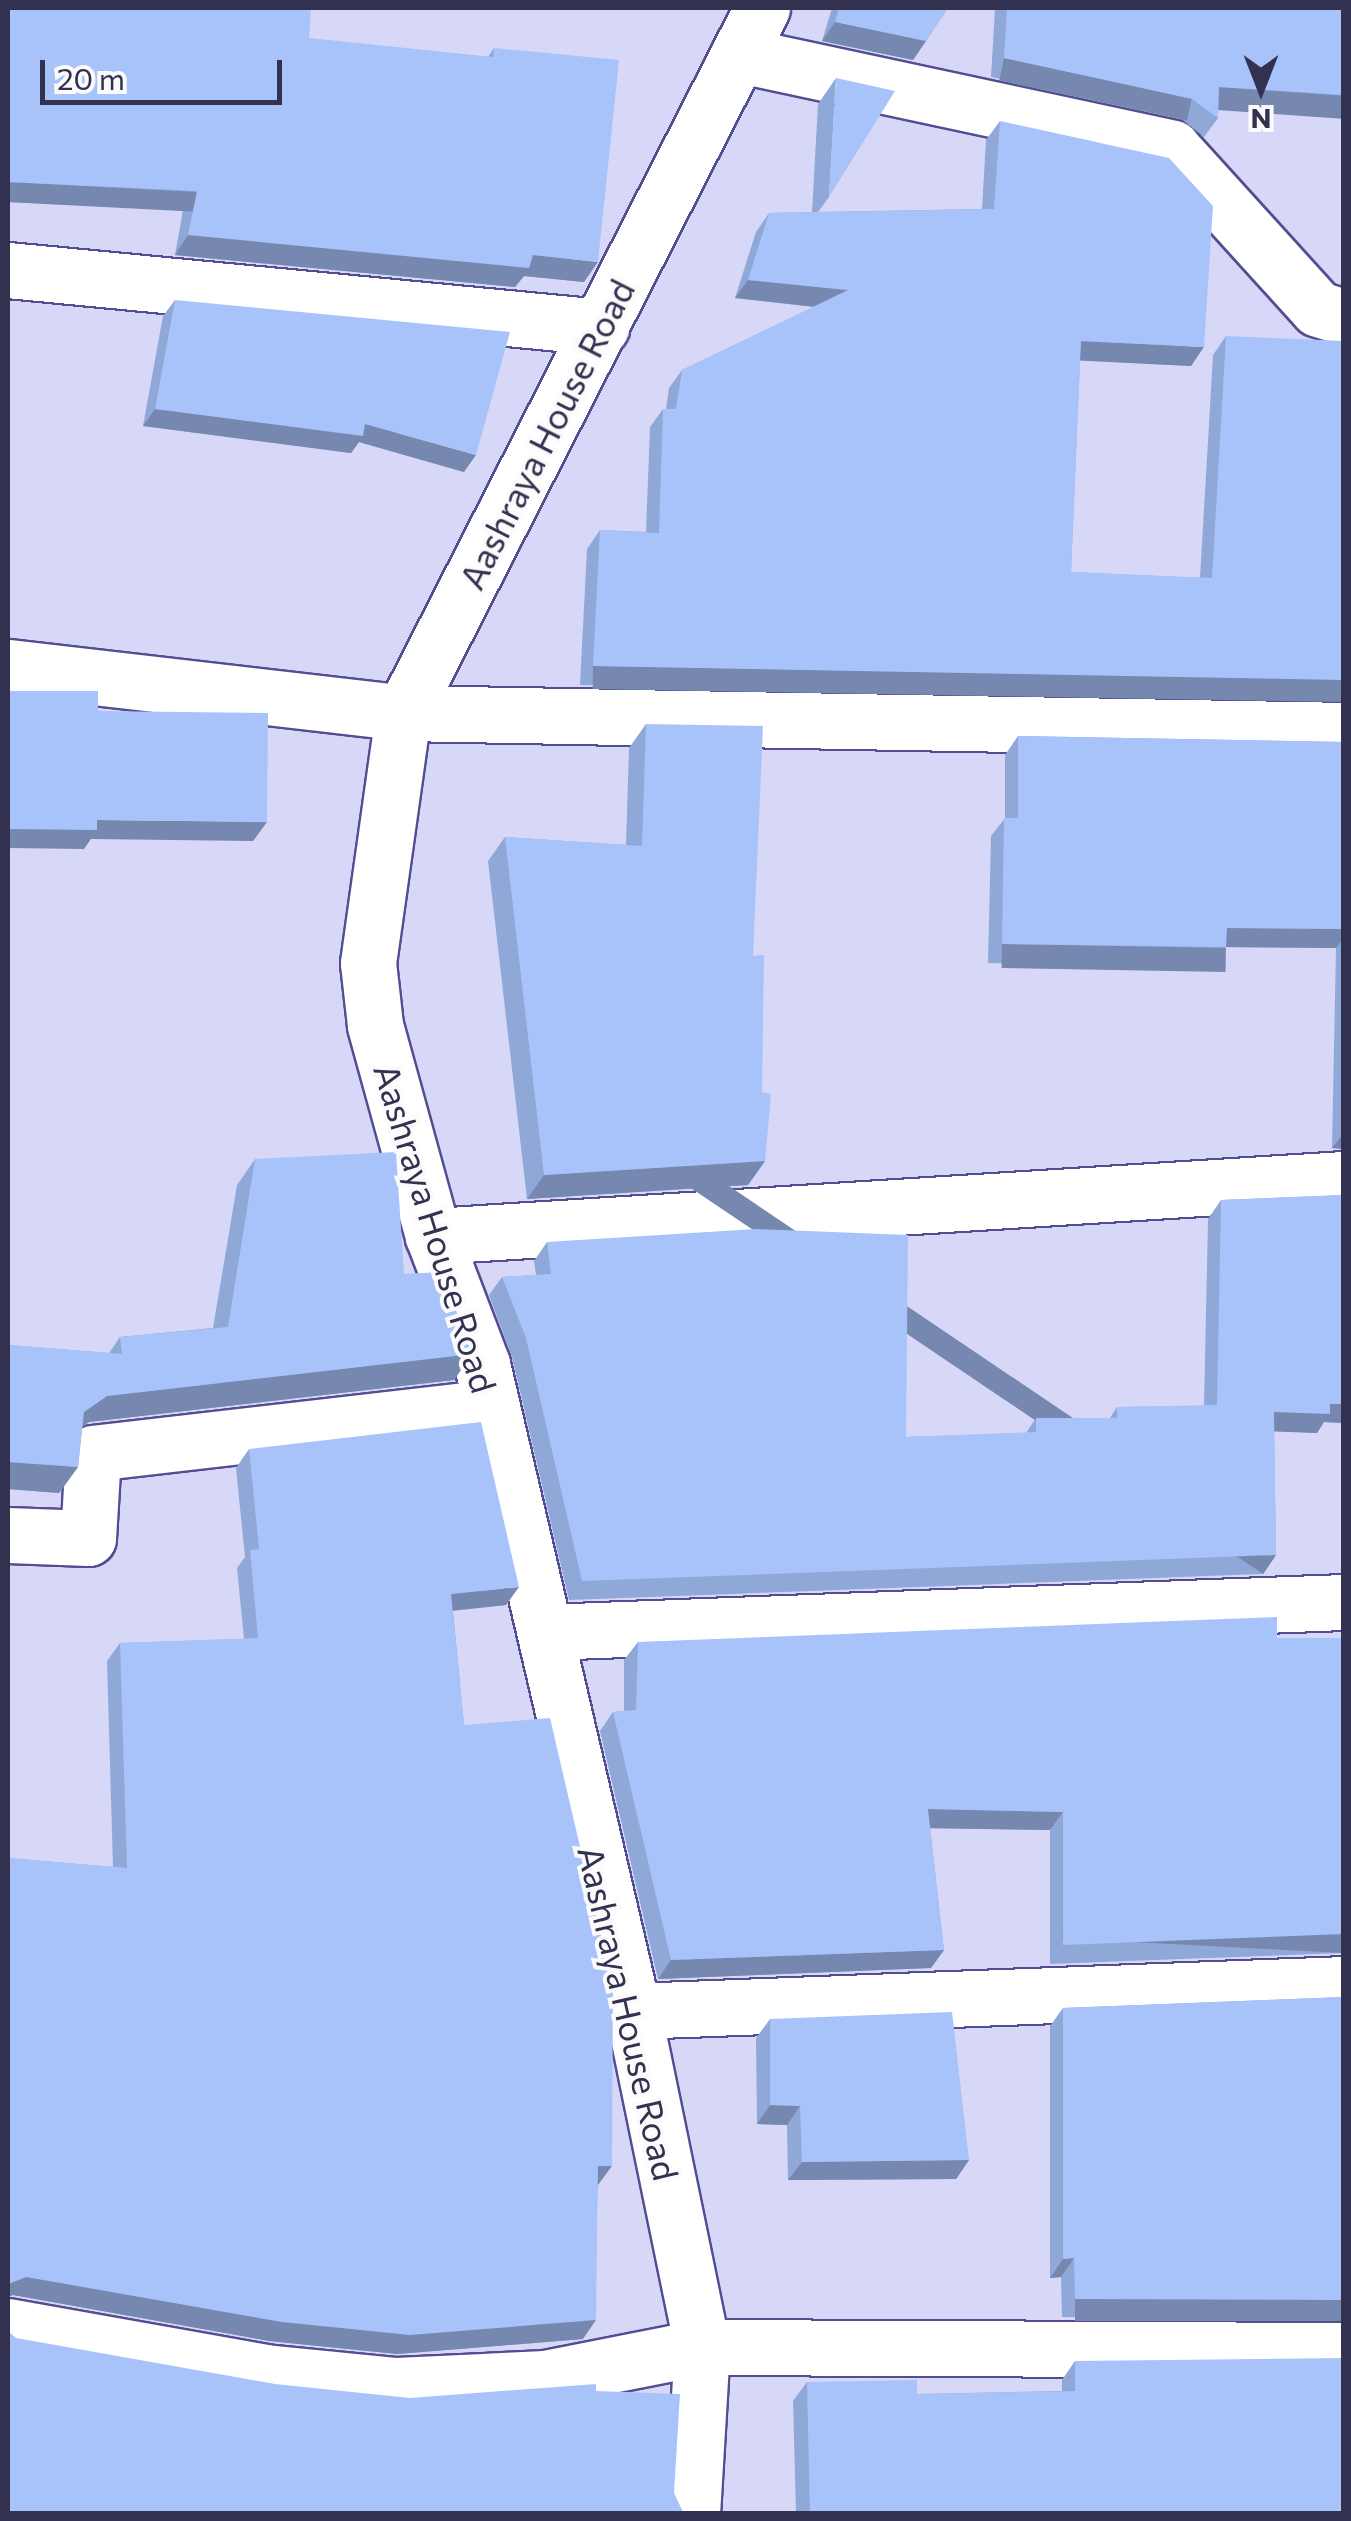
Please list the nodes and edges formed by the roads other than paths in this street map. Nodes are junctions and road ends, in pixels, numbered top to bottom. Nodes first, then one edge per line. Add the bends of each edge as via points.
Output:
1 (751, 31) edge
2 (8, 270) edge
3 (1344, 317) edge
4 (601, 326) junction
5 (8, 667) edge
6 (404, 713) junction
7 (1344, 730) edge
8 (1344, 1179) edge
9 (433, 1236) junction
10 (491, 1407) junction
11 (8, 1535) edge
12 (1344, 1602) edge
13 (544, 1632) junction
14 (1344, 1984) edge
15 (633, 2011) junction
16 (8, 2326) edge
17 (702, 2348) junction
18 (1344, 2350) edge
19 (692, 2514) edge

1 - 3 street via 1172,148 1318,309
1 - 4 street, Aashraya House Road
2 - 4 street
4 - 6 street, Aashraya House Road
5 - 6 street
6 - 7 street
6 - 9 street, Aashraya House Road via 368,963 375,1025
8 - 9 street
9 - 10 street, Aashraya House Road via 482,1364
10 - 11 street via 93,1453 88,1538
10 - 13 street, Aashraya House Road
12 - 13 street
13 - 15 street, Aashraya House Road
14 - 15 street
15 - 17 street, Aashraya House Road
16 - 17 street via 265,2372 396,2385 544,2378
17 - 18 street
17 - 19 street, Aashraya House Road

